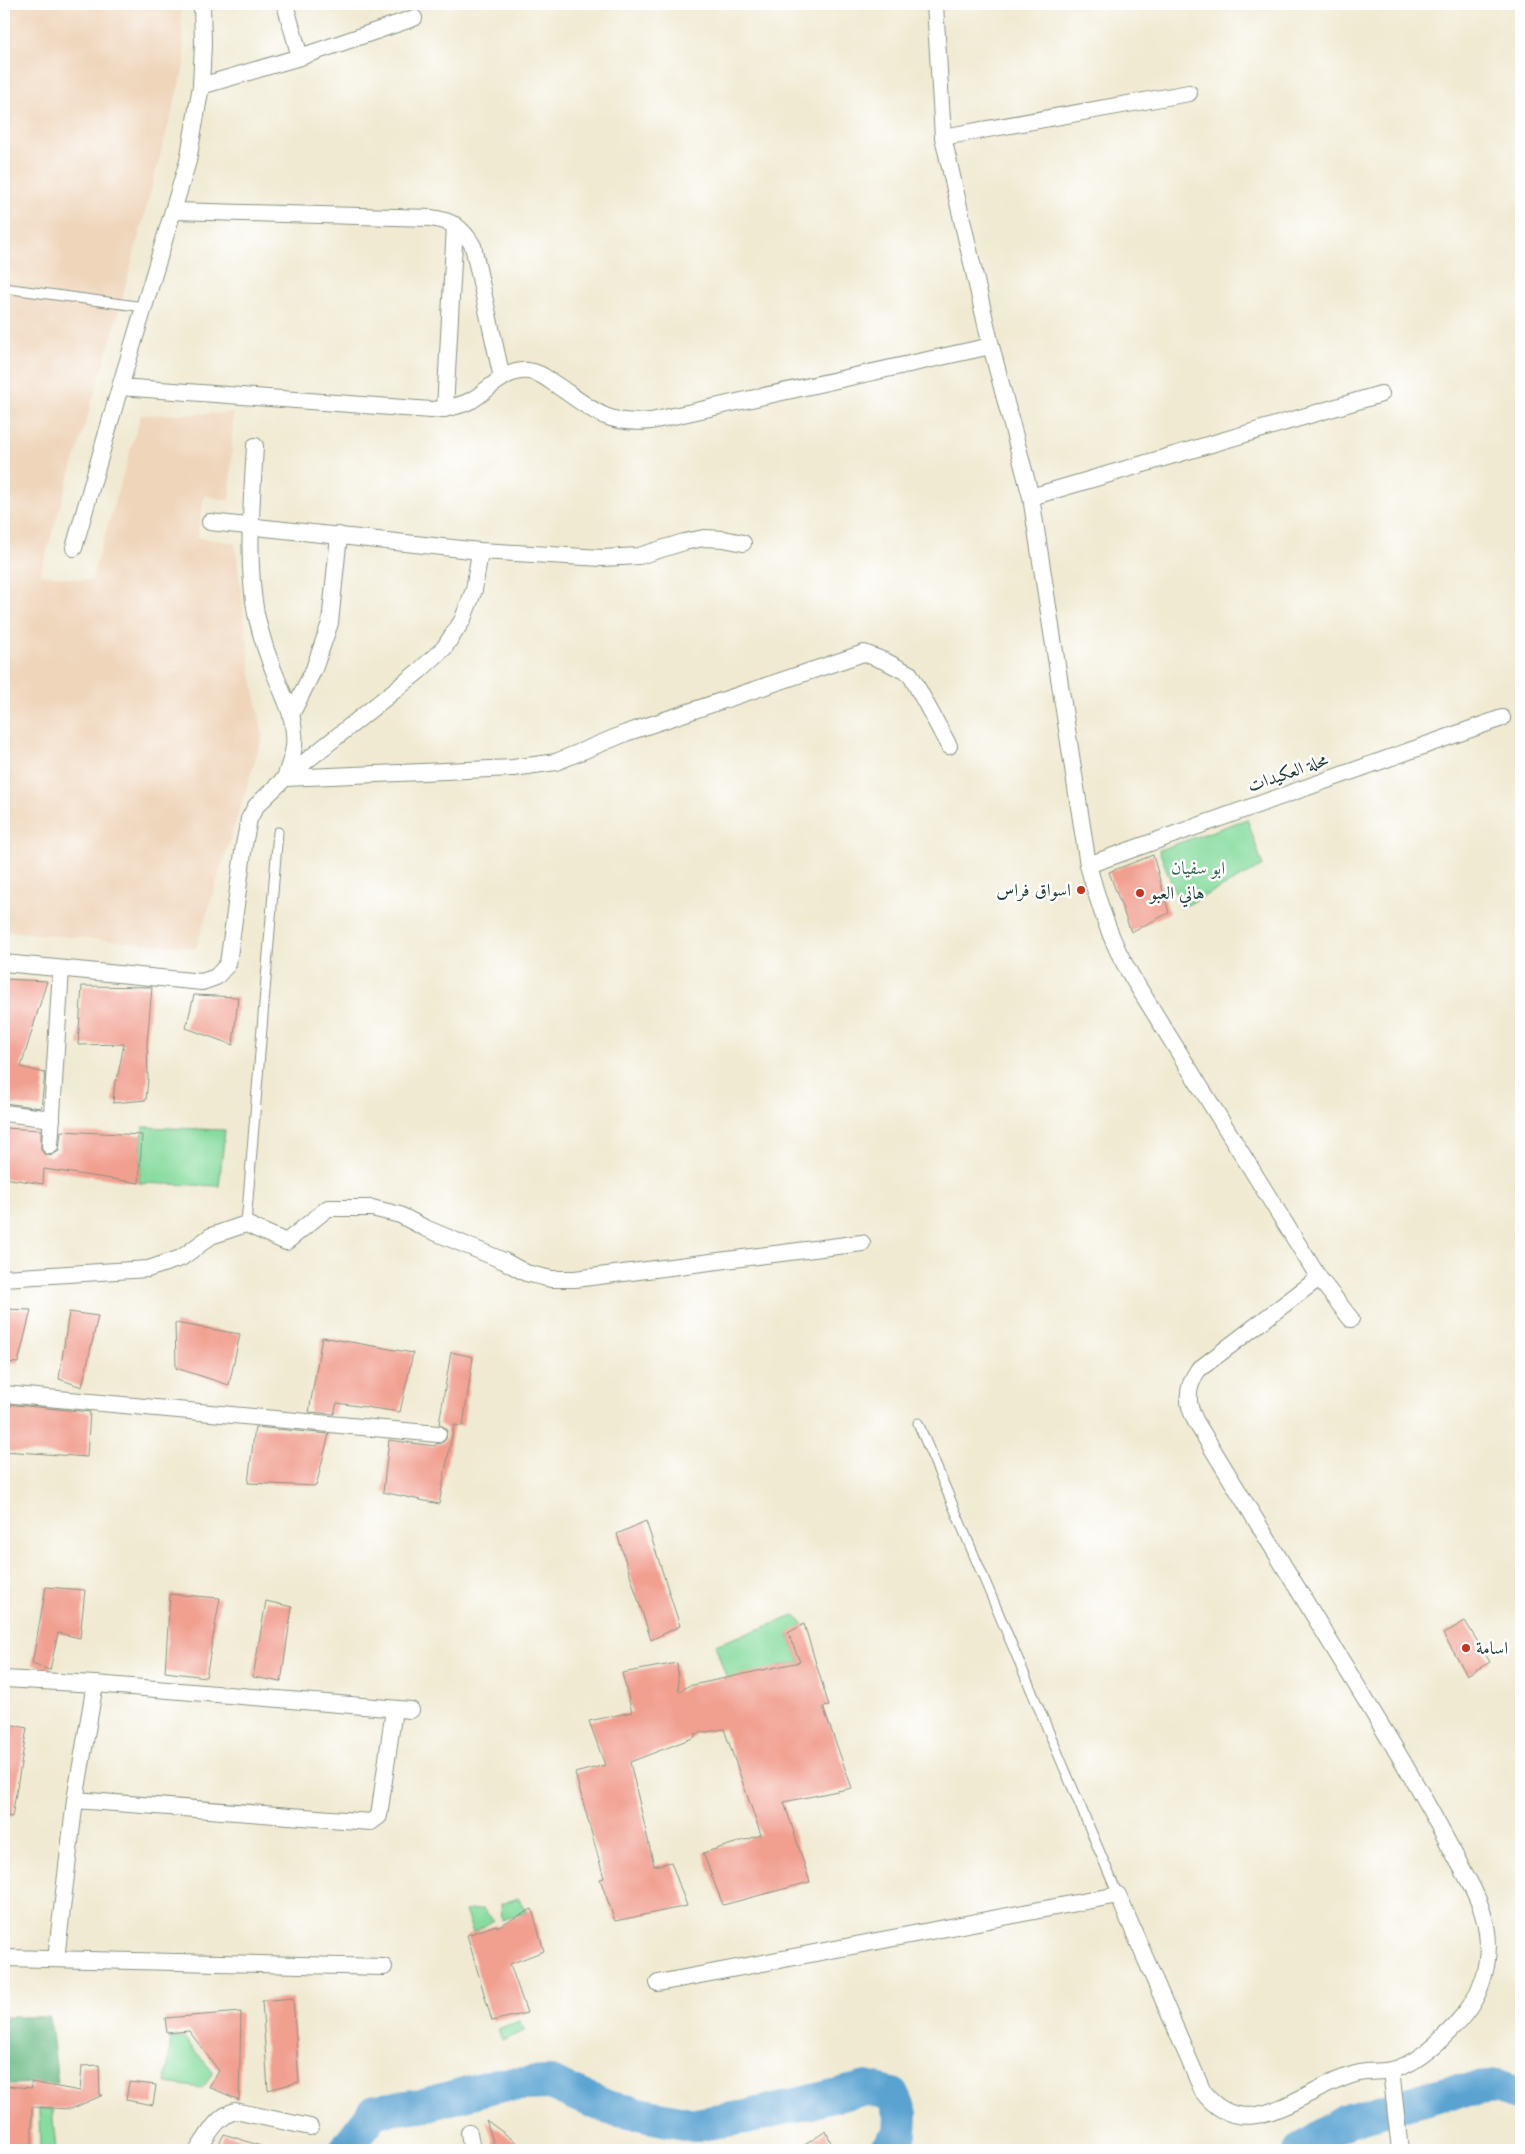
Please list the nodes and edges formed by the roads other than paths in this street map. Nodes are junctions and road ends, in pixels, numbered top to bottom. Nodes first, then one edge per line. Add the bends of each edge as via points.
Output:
1 (202, 4) edge
2 (285, 4) edge
3 (934, 4) edge
4 (414, 18) dead end
5 (300, 58) junction
6 (201, 86) junction
7 (1189, 93) dead end
8 (943, 138) junction
9 (174, 211) junction
10 (455, 225) junction
11 (4, 288) edge
12 (144, 307) junction
13 (991, 346) junction
14 (502, 378) junction
15 (120, 387) junction
16 (1381, 394) dead end
17 (445, 409) junction
18 (255, 446) dead end
19 (1031, 497) junction
20 (210, 522) dead end
21 (250, 526) junction
22 (339, 535) junction
23 (744, 544) dead end
24 (74, 548) dead end
25 (480, 551) junction
26 (292, 713) junction
27 (1502, 718) dead end
28 (949, 746) dead end
29 (285, 778) junction
30 (278, 832) dead end
31 (1088, 865) junction
32 (4, 963) edge
33 (61, 969) junction
34 (4, 1113) edge
35 (52, 1120) junction
36 (50, 1146) dead end
37 (246, 1224) junction
38 (862, 1243) dead end
39 (4, 1278) edge
40 (1319, 1278) junction
41 (1351, 1319) dead end
42 (4, 1394) edge
43 (918, 1423) dead end
44 (438, 1434) dead end
45 (4, 1679) edge
46 (94, 1684) junction
47 (394, 1709) junction
48 (411, 1710) dead end
49 (75, 1800) junction
50 (1118, 1895) junction
51 (4, 1958) edge
52 (56, 1959) junction
53 (384, 1967) dead end
54 (658, 1983) dead end
55 (1391, 2070) junction
56 (310, 2127) dead end
57 (469, 2133) dead end
58 (1399, 2144) edge
59 (198, 2150) edge
60 (472, 2150) edge

1 - 6 street
2 - 5 street
3 - 8 street
4 - 5 street
5 - 6 street
6 - 9 street via 188,161
7 - 8 street
8 - 13 street
9 - 10 street via 431,218
9 - 12 street
10 - 14 street via 466,232 472,246
10 - 17 street
11 - 12 lane
12 - 15 street
13 - 14 street via 632,423 604,416 541,374 514,372
13 - 19 street
14 - 17 street via 472,400
15 - 17 street
15 - 24 street
16 - 19 street
18 - 21 street
19 - 31 street
20 - 21 street
21 - 22 street
21 - 26 street via 256,613 264,647
22 - 25 street
22 - 26 street via 330,623 320,654
23 - 25 street via 704,538 620,558
25 - 29 street via 474,590 462,621 444,648
26 - 29 street via 295,735
27 - 31 street, محلة العكيدات
28 - 29 street via 910,674 864,654 618,735 556,762 513,768
29 - 33 street via 256,806 249,819 228,964 216,977 202,982
30 - 37 lane
31 - 40 street via 1104,922 1117,953
32 - 33 street
33 - 35 street
34 - 35 street
35 - 36 street
37 - 38 street via 286,1242 328,1208 372,1208 400,1215 526,1274 563,1280
37 - 39 street via 210,1236 181,1258 148,1269
40 - 41 street
40 - 55 street via 1198,1370 1190,1384 1188,1401 1196,1422 1416,1784 1476,1895 1485,1918 1486,1967 1479,1991 1467,2012 1411,2062
42 - 44 street
43 - 50 lane
45 - 46 street
46 - 47 street
46 - 49 street
47 - 48 street
47 - 49 street via 379,1816 371,1822
49 - 52 street
50 - 54 street
50 - 55 street via 1203,2092 1218,2108 1238,2116 1260,2116 1346,2076
51 - 52 street
52 - 53 street
55 - 58 street
56 - 59 street via 235,2111 226,2113
57 - 60 street

